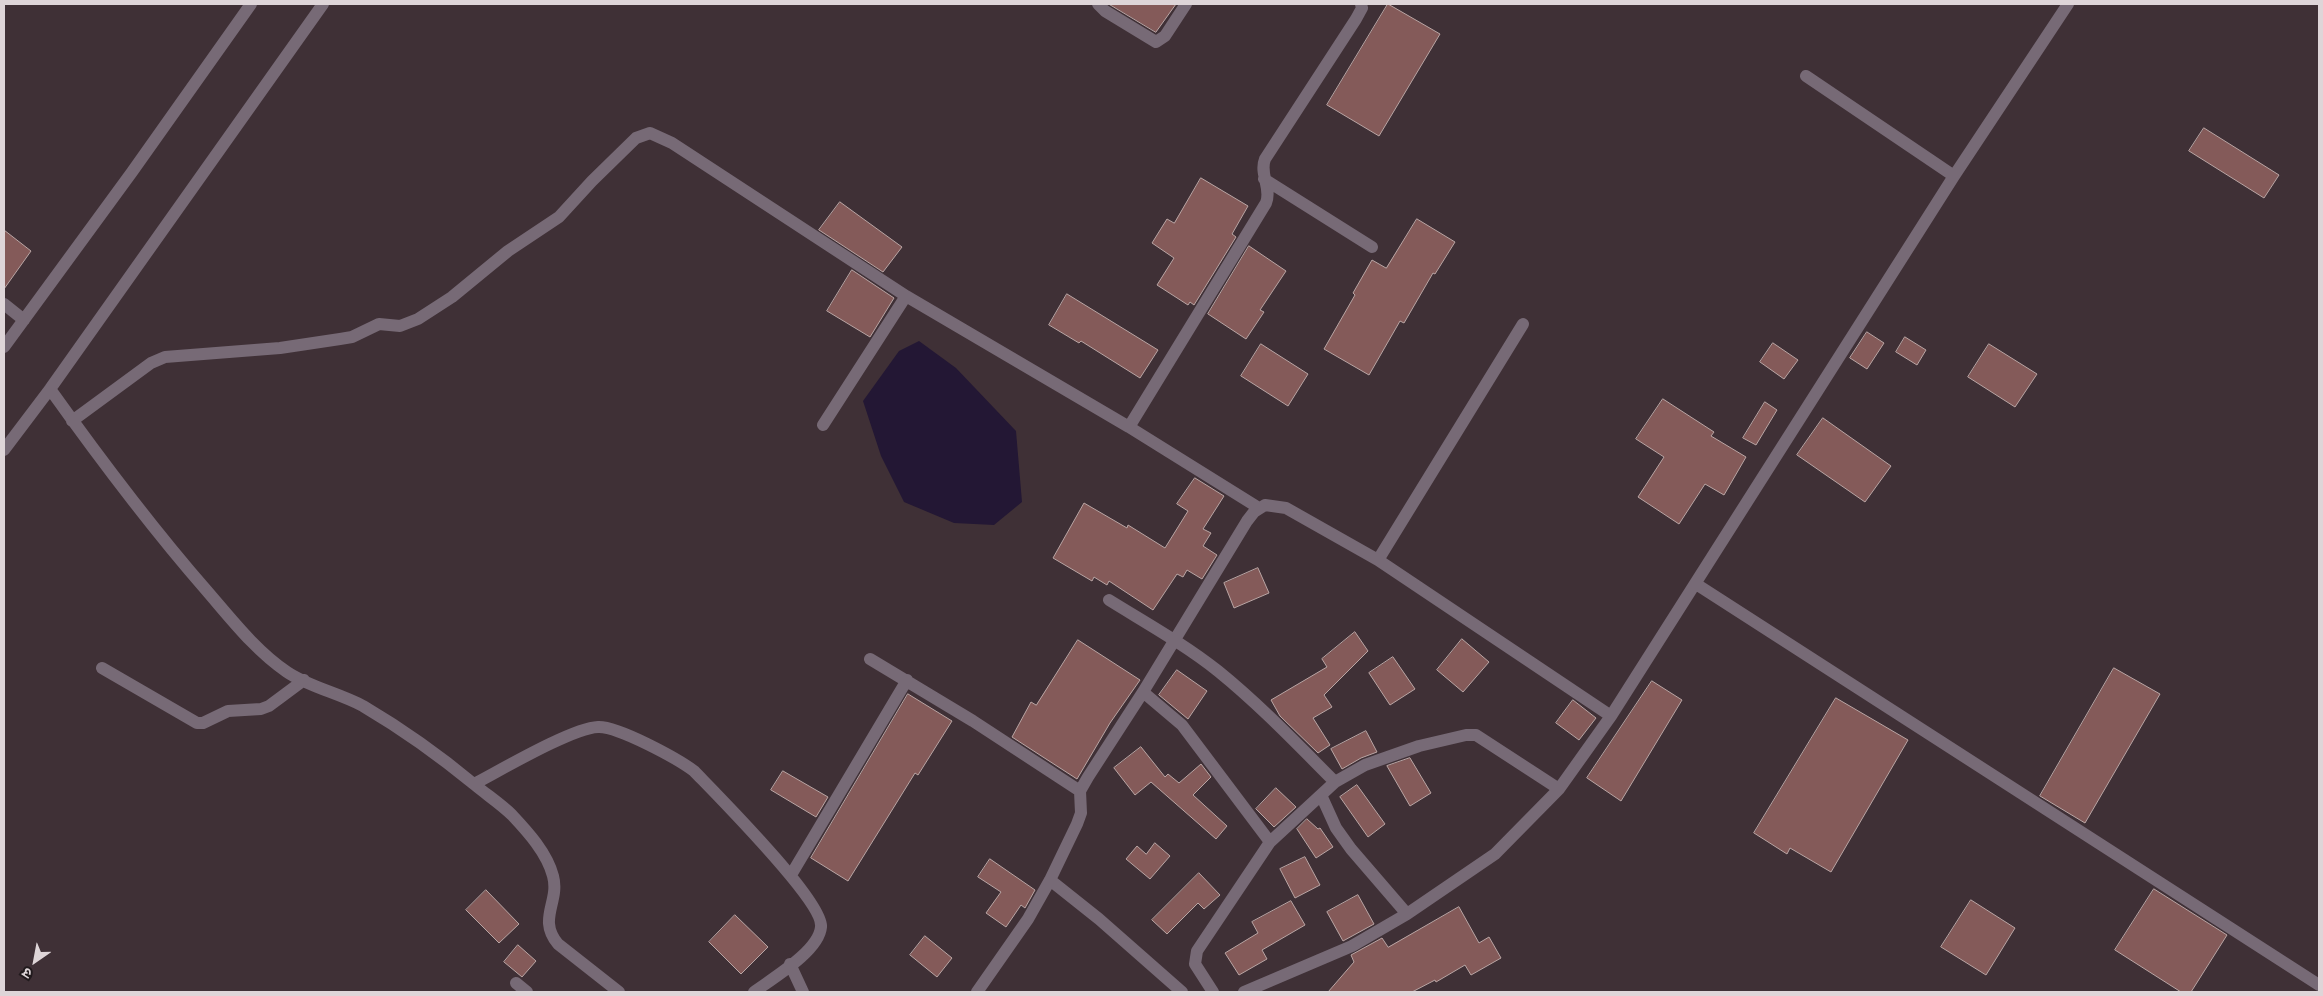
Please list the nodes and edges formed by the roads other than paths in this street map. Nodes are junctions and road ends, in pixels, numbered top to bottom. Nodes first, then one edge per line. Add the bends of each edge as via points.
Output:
1 (251, 4) edge
2 (323, 4) edge
3 (1098, 4) edge
4 (1186, 4) edge
5 (1361, 4) edge
6 (2068, 4) edge
7 (1806, 76) dead end
8 (1954, 176) junction
9 (1264, 179) junction
10 (1372, 247) dead end
11 (906, 296) junction
12 (4, 304) edge
13 (24, 320) junction
14 (1523, 324) dead end
15 (4, 347) edge
16 (50, 390) junction
17 (72, 421) junction
18 (823, 425) dead end
19 (1129, 427) junction
20 (4, 450) edge
21 (1259, 508) junction
22 (1378, 560) junction
23 (1696, 584) junction
24 (1109, 600) dead end
25 (1175, 640) junction
26 (870, 658) dead end
27 (102, 668) dead end
28 (304, 680) junction
29 (907, 680) junction
30 (1143, 692) junction
31 (1611, 716) junction
32 (1335, 782) junction
33 (474, 784) junction
34 (1559, 789) junction
35 (1080, 791) junction
36 (1321, 795) junction
37 (1270, 842) junction
38 (791, 875) junction
39 (1050, 880) junction
40 (1407, 914) junction
41 (790, 964) junction
42 (516, 983) dead end
43 (2319, 985) edge
44 (1249, 991) edge
45 (528, 992) edge
46 (619, 992) edge
47 (754, 992) edge
48 (802, 992) edge
49 (978, 992) edge
50 (1182, 992) edge
51 (1213, 992) edge

1 - 13 street
2 - 16 street
3 - 4 street via 1156,42 1165,36
5 - 9 street via 1356,19 1265,159
6 - 8 street
7 - 8 street
8 - 23 street
9 - 10 street
9 - 19 street via 1269,194 1266,203
11 - 17 street via 672,143 650,133 636,138 559,217 418,319 400,326 379,324 340,339 280,348 165,357 151,363
11 - 18 street
11 - 19 street
12 - 13 street
13 - 15 street
14 - 22 street
16 - 17 street
16 - 20 street
17 - 28 street via 176,556 235,624 271,660 289,674
19 - 21 street
21 - 22 street via 1274,504 1286,508
21 - 25 street via 1247,521
22 - 31 street
23 - 31 street
23 - 43 street
24 - 25 street
25 - 30 street
25 - 32 street via 1241,690
26 - 29 street
27 - 28 street via 197,723 228,711 269,706
28 - 33 street via 361,705
29 - 35 street
29 - 38 street
30 - 35 street
30 - 37 street via 1182,725
31 - 34 street
32 - 34 street via 1365,765 1419,746 1476,735
32 - 36 street
33 - 38 street via 588,729 600,727 614,731 679,760 694,772
33 - 46 street via 510,813 529,834 547,862 555,887 548,922 552,936
34 - 40 street via 1495,854
35 - 39 street via 1081,813
36 - 37 street
36 - 40 street via 1350,849
37 - 51 street via 1197,950 1195,964
38 - 41 street via 821,926 809,950
39 - 49 street via 1028,919
39 - 50 street
40 - 44 street via 1352,946
41 - 47 street
41 - 48 street
42 - 45 street

